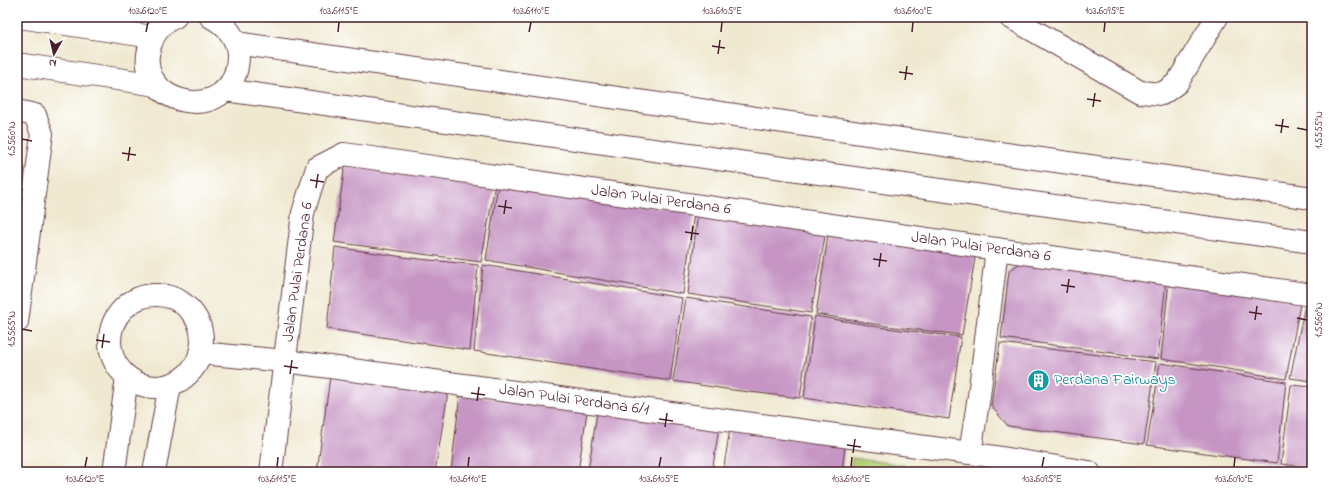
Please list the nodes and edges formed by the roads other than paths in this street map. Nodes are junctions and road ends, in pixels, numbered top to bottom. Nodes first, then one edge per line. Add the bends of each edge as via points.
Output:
1 (19, 17) edge
2 (175, 17) edge
3 (212, 17) edge
4 (1010, 17) edge
5 (1217, 17) edge
6 (153, 37) junction
7 (236, 43) junction
8 (17, 64) edge
9 (157, 85) junction
10 (225, 90) junction
11 (19, 111) edge
12 (1312, 198) edge
13 (23, 231) edge
14 (1312, 242) edge
15 (997, 249) junction
16 (1312, 295) edge
17 (17, 322) edge
18 (200, 353) junction
19 (285, 362) junction
20 (127, 377) junction
21 (170, 385) junction
22 (970, 453) junction
23 (114, 472) edge
24 (154, 472) edge
25 (271, 472) edge
26 (1089, 472) edge

1 - 6 street
2 - 6 street via 160,27
3 - 7 street via 230,31
4 - 5 street via 1140,92 1162,94 1177,84
6 - 9 street via 148,49 148,62
7 - 10 street via 237,68 233,80
7 - 12 street
8 - 9 street
9 - 10 street via 177,100 190,103 202,102
10 - 14 street
11 - 13 street via 35,115 42,134
13 - 17 street
15 - 16 street, Jalan Pulai Perdana 6
15 - 19 street, Jalan Pulai Perdana 6 via 344,154 317,168 303,213
15 - 22 street
18 - 19 street, Jalan Pulai Perdana 6/1
18 - 20 street via 202,338 198,323 190,310 178,301 164,296 148,296 134,301 122,310 114,322 110,337 111,352 117,366
18 - 21 street via 194,367 184,378
19 - 22 street, Jalan Pulai Perdana 6/1
19 - 25 street, Jalan Pulai Perdana 6
20 - 21 street via 140,385
20 - 23 street
21 - 24 street
22 - 26 street, Jalan Pulai Perdana 6/1

